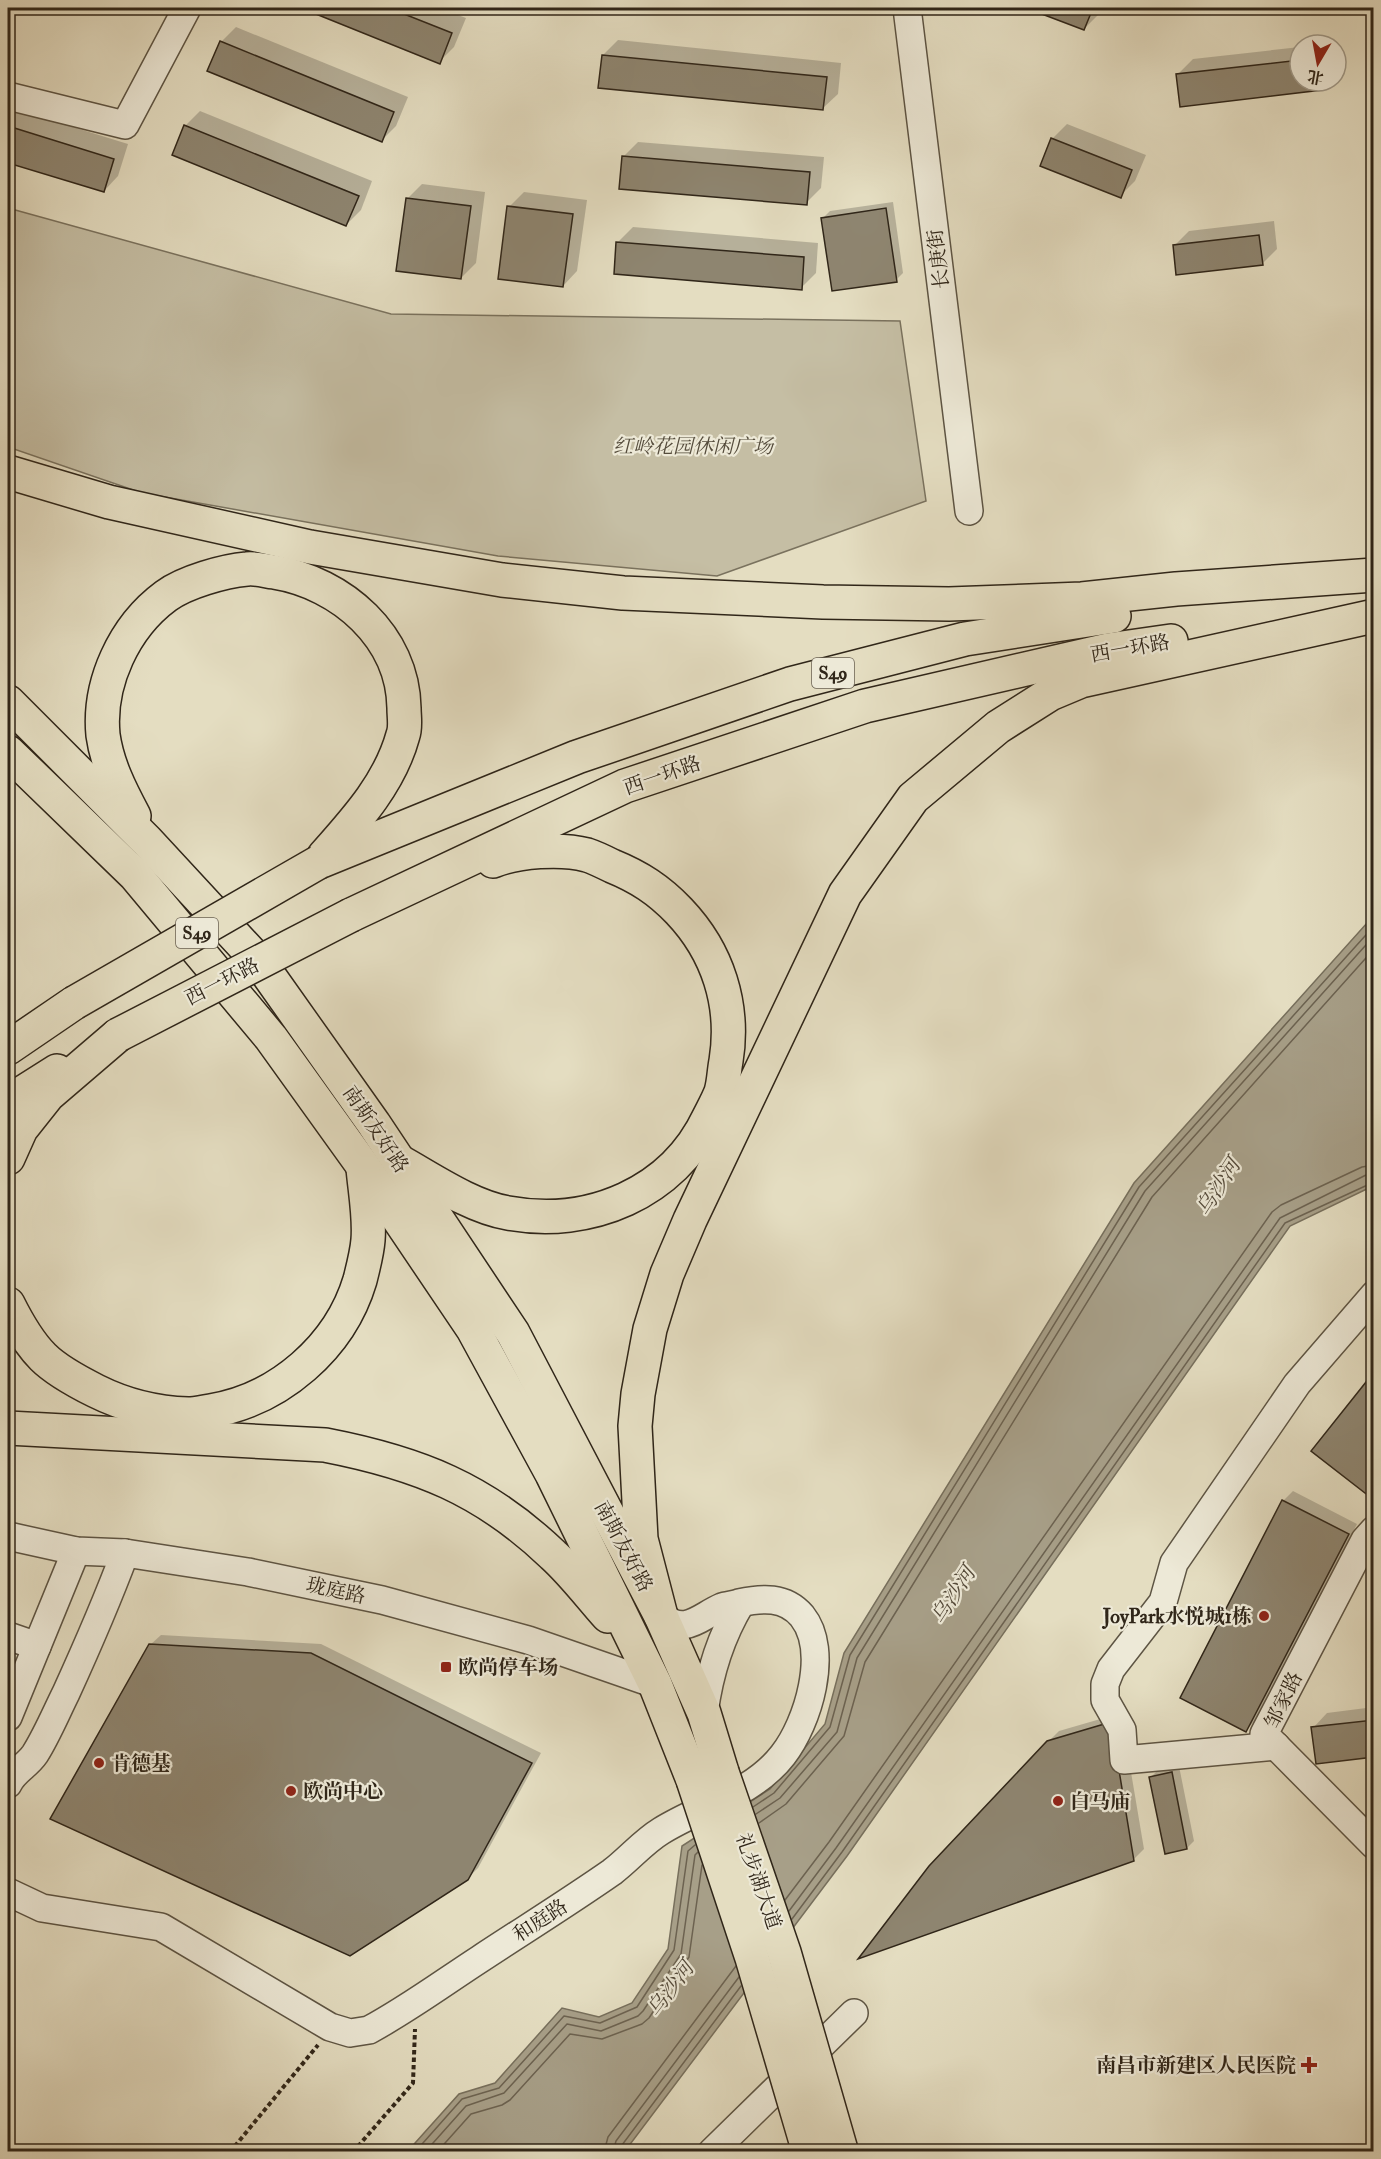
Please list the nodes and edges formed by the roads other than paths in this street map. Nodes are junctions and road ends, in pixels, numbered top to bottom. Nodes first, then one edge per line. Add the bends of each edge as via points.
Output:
1 (187, 8) edge
2 (907, 8) edge
3 (8, 96) edge
4 (8, 472) edge
5 (969, 511) dead end
6 (1374, 577) edge
7 (1374, 614) edge
8 (8, 702) edge
9 (8, 752) edge
10 (147, 841) junction
11 (319, 862) junction
12 (351, 915) junction
13 (74, 1003) junction
14 (8, 1028) edge
15 (118, 1035) junction
16 (8, 1048) edge
17 (8, 1102) edge
18 (8, 1158) edge
19 (398, 1161) junction
20 (363, 1166) junction
21 (1374, 1295) edge
22 (8, 1304) edge
23 (8, 1428) edge
24 (1374, 1530) edge
25 (8, 1536) edge
26 (76, 1551) junction
27 (125, 1553) junction
28 (741, 1603) junction
29 (661, 1616) junction
30 (8, 1636) edge
31 (37, 1646) junction
32 (636, 1647) junction
33 (655, 1684) junction
34 (704, 1713) junction
35 (8, 1717) edge
36 (1276, 1746) junction
37 (708, 1776) junction
38 (8, 1785) edge
39 (1368, 1829) edge
40 (8, 1892) edge
41 (854, 2013) dead end
42 (712, 2151) edge
43 (809, 2151) edge
44 (841, 2151) edge

1 - 3 street via 124,125
2 - 5 street, 长庚街
4 - 6 highway via 109,502 310,547 502,580 623,593 949,604 1082,599
6 - 11 highway, 西一环路 / S49 via 965,639 790,684 577,757
7 - 12 highway, 西一环路 / S49 via 1108,650 865,706 625,786
7 - 29 highway via 1081,681 1050,694 998,727 913,798 844,894 690,1220 650,1329 635,1426 642,1539
8 - 10 highway, 南斯友好路
9 - 20 highway, 南斯友好路 via 135,875 271,1038
10 - 11 highway via 114,779 103,735 104,700 115,660 134,627 167,595 212,575 250,568 291,575 327,589 365,617 390,650 404,688 404,733 388,774 360,815
10 - 19 highway, 南斯友好路 via 260,963
11 - 13 highway, 西一环路 / S49, bridge
12 - 15 highway, 西一环路 / S49, bridge
12 - 19 highway via 502,857 548,851 586,855 625,871 660,892 690,923 712,956 726,994 729,1038 720,1092 700,1136 671,1171 640,1192 578,1215 506,1213 465,1198
13 - 14 highway
13 - 16 highway, 西一环路 / S49
15 - 17 highway, 西一环路 / S49
15 - 18 highway via 48,1095 21,1129
19 - 29 highway, 南斯友好路 via 513,1333
20 - 22 highway via 368,1240 360,1280 347,1311 318,1352 296,1373 261,1396 226,1408 189,1414 114,1400 79,1383 43,1357
20 - 32 highway, 南斯友好路 via 473,1329 552,1474
21 - 36 street via 1291,1394 1174,1563 1163,1602 1111,1669 1105,1684 1105,1700 1122,1730 1124,1760
23 - 32 highway via 325,1445 409,1465 459,1486 505,1514 554,1555
24 - 36 street, 邹家路 via 1365,1540 1264,1734
25 - 26 street, 珑庭路
26 - 27 street, 珑庭路
26 - 31 street
27 - 33 street, 珑庭路 via 248,1572 382,1600 528,1640
27 - 38 street via 94,1633 34,1754 12,1775
28 - 29 street, 和庭路 via 681,1625
28 - 34 street via 718,1653
28 - 40 street, 和庭路 via 757,1599 789,1605 801,1615 814,1640 808,1707 784,1755 758,1780 660,1832 615,1870 369,2030 350,2033 330,2027 161,1928 42,1908
29 - 34 highway, 礼步湖大道
30 - 31 street
31 - 35 street
32 - 33 highway, 礼步湖大道
33 - 37 highway, 礼步湖大道
34 - 37 highway, 礼步湖大道
36 - 39 street, 邹家路
37 - 43 highway, 礼步湖大道, bridge via 752,1958
37 - 44 highway, 礼步湖大道, bridge via 784,1952
41 - 42 street

